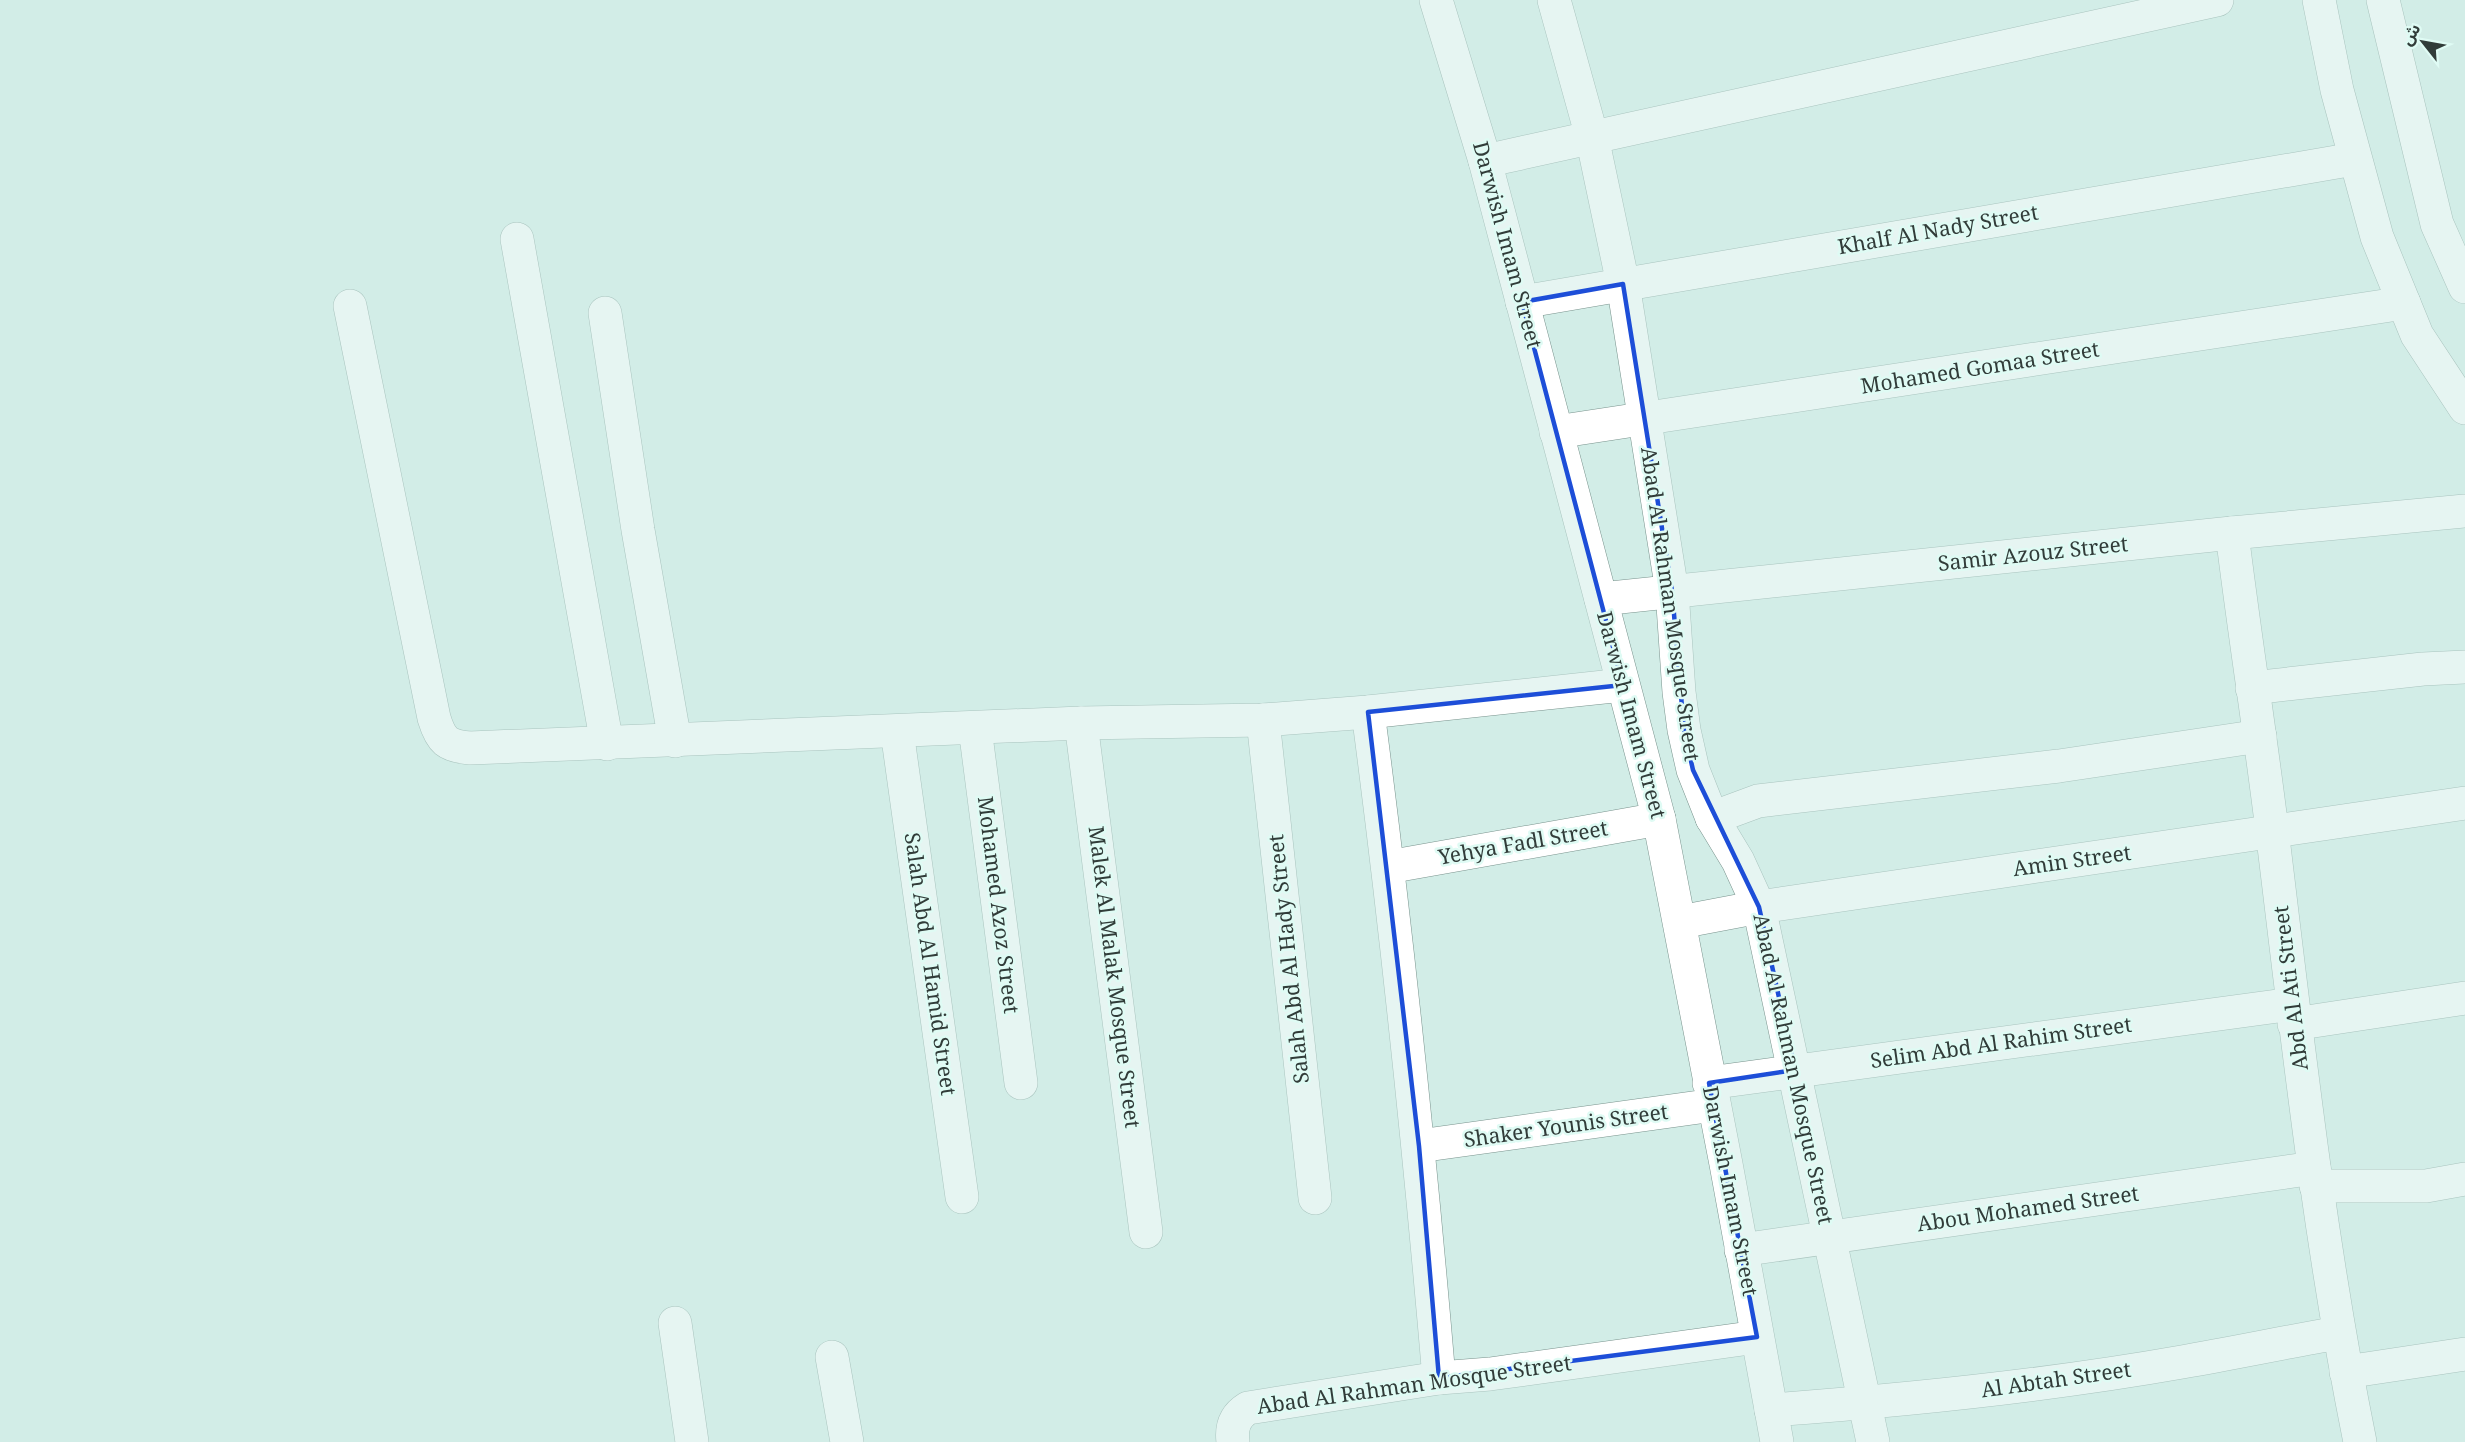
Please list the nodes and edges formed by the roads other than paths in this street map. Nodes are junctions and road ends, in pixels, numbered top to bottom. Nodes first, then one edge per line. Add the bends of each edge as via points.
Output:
1 (1436, 0) edge
2 (1554, 0) edge
3 (2217, 0) edge
4 (2319, 0) edge
5 (2383, 0) edge
6 (1592, 137) junction
7 (2354, 159) junction
8 (1485, 161) junction
9 (516, 239) dead end
10 (1623, 284) junction
11 (2465, 287) edge
12 (1522, 302) junction
13 (2404, 303) junction
14 (350, 306) dead end
15 (605, 313) dead end
16 (2465, 408) edge
17 (1643, 419) junction
18 (1556, 432) junction
19 (2465, 511) edge
20 (2232, 533) junction
21 (1672, 591) junction
22 (1601, 599) junction
23 (2465, 668) edge
24 (1623, 685) junction
25 (2252, 688) junction
26 (1368, 712) junction
27 (1263, 720) junction
28 (1081, 723) junction
29 (975, 728) junction
30 (897, 731) junction
31 (2259, 736) junction
32 (675, 741) junction
33 (607, 744) junction
34 (2465, 803) edge
35 (1712, 818) junction
36 (1659, 819) junction
37 (2272, 831) junction
38 (1388, 867) junction
39 (1759, 907) junction
40 (1680, 922) junction
41 (2465, 998) edge
42 (2293, 1014) junction
43 (1795, 1070) junction
44 (1021, 1083) dead end
45 (1712, 1094) junction
46 (1419, 1146) junction
47 (2315, 1177) junction
48 (2465, 1179) edge
49 (962, 1197) dead end
50 (1315, 1198) dead end
51 (1146, 1232) dead end
52 (1830, 1238) junction
53 (1741, 1250) junction
54 (675, 1323) dead end
55 (2338, 1332) junction
56 (1757, 1337) junction
57 (2465, 1354) edge
58 (832, 1357) dead end
59 (2346, 1372) junction
60 (1439, 1378) junction
61 (1865, 1403) junction
62 (1771, 1410) junction
63 (1233, 1439) edge
64 (692, 1442) edge
65 (847, 1442) edge
66 (1777, 1442) edge
67 (1873, 1442) edge
68 (2360, 1442) edge

1 - 8 street, Darwish Imam Street
2 - 6 street, Abad Al Rahman Mosque Street
3 - 6 street
4 - 7 street
5 - 11 street via 2437,224
6 - 8 street
6 - 10 street, Abad Al Rahman Mosque Street
7 - 10 street, Khalf Al Nady Street
7 - 13 street via 2377,237
8 - 12 street, Darwish Imam Street
9 - 33 street
10 - 12 street, Khalf Al Nady Street
10 - 17 street, Abad Al Rahman Mosque Street
12 - 18 street, Darwish Imam Street
13 - 16 street via 2417,335
13 - 17 street, Mohamed Gomaa Street
14 - 33 street via 439,735 453,747 470,748
15 - 32 street
17 - 18 street, Mohamed Gomaa Street
17 - 21 street, Abad Al Rahman Mosque Street
18 - 22 street, Darwish Imam Street
19 - 20 street, Samir Azouz Street
20 - 21 street, Samir Azouz Street
20 - 25 street, Abd Al Ati Street
21 - 22 street, Samir Azouz Street
21 - 35 street, Abad Al Rahman Mosque Street via 1683,730 1693,770
22 - 24 street, Darwish Imam Street
23 - 25 street
24 - 26 street
24 - 36 street, Darwish Imam Street
25 - 31 street, Abd Al Ati Street
26 - 27 street
26 - 38 street
27 - 28 street
27 - 50 street, Salah Abd Al Hady Street
28 - 29 street
28 - 51 street, Malek Al Malak Mosque Street
29 - 30 street
29 - 44 street, Mohamed Azoz Street
30 - 32 street
30 - 49 street, Salah Abd Al Hamid Street
31 - 35 street via 2059,766 1758,801
31 - 37 street, Abd Al Ati Street
32 - 33 street
34 - 37 street, Amin Street
35 - 39 street, Abad Al Rahman Mosque Street
36 - 38 street, Yehya Fadl Street
36 - 40 street, Darwish Imam Street
37 - 39 street, Amin Street
37 - 42 street, Abd Al Ati Street
38 - 46 street
39 - 40 street, Amin Street
39 - 43 street, Abad Al Rahman Mosque Street
40 - 45 street, Darwish Imam Street
41 - 42 street, Selim Abd Al Rahim Street
42 - 43 street, Selim Abd Al Rahim Street
42 - 47 street, Abd Al Ati Street
43 - 45 street, Selim Abd Al Rahim Street
43 - 52 street, Abad Al Rahman Mosque Street
45 - 46 street, Shaker Younis Street
45 - 53 street, Darwish Imam Street
46 - 60 street
47 - 48 street, Abou Mohamed Street via 2426,1186
47 - 52 street, Abou Mohamed Street
47 - 55 street, Abd Al Ati Street
52 - 53 street, Abou Mohamed Street
52 - 61 street, Abad Al Rahman Mosque Street
53 - 56 street, Darwish Imam Street
54 - 64 street
55 - 59 street, Abd Al Ati Street
55 - 61 street, Al Abtah Street via 2181,1362 2023,1386
56 - 60 street, Abad Al Rahman Mosque Street
56 - 62 street, Darwish Imam Street
57 - 59 street
58 - 65 street
59 - 68 street, Abd Al Ati Street
60 - 63 street, Abad Al Rahman Mosque Street via 1248,1408 1236,1419
61 - 62 street, Al Abtah Street
61 - 67 street, Abad Al Rahman Mosque Street
62 - 66 street, Darwish Imam Street

